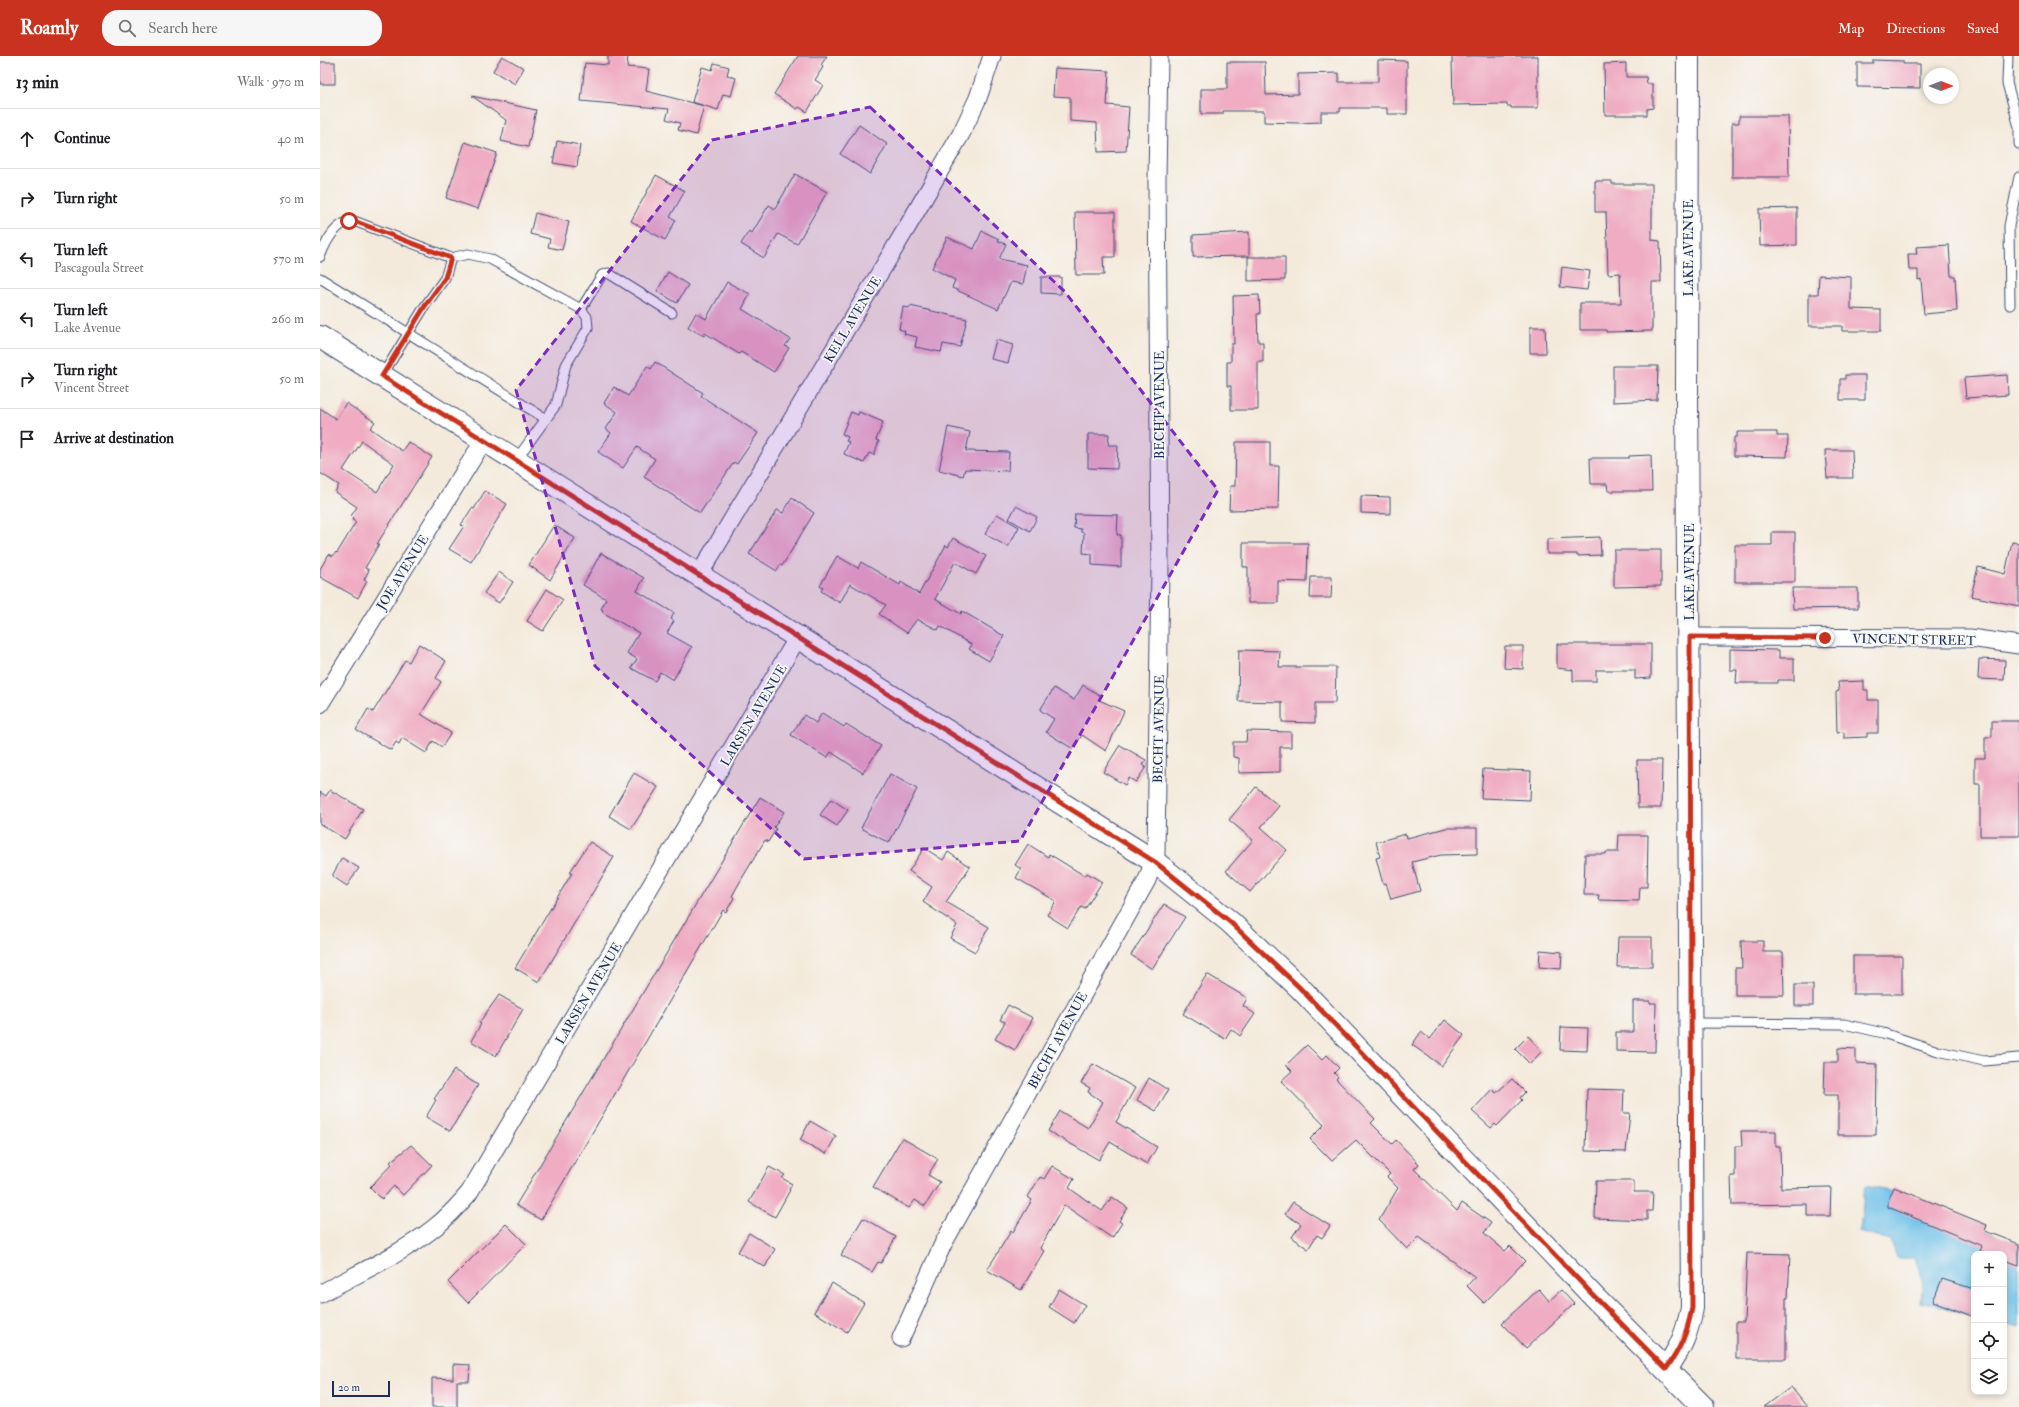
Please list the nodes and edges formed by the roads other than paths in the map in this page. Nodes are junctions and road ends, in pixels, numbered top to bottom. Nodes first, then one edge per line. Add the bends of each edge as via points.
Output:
1 (992, 56) edge
2 (1159, 56) edge
3 (1688, 56) edge
4 (2008, 56) edge
5 (2019, 144) edge
6 (2019, 177) edge
7 (320, 257) edge
8 (451, 258) junction
9 (320, 278) edge
10 (2010, 305) dead end
11 (581, 309) junction
12 (672, 312) dead end
13 (408, 334) junction
14 (320, 337) edge
15 (382, 376) junction
16 (546, 419) junction
17 (484, 440) junction
18 (516, 460) junction
19 (699, 575) junction
20 (1690, 637) junction
21 (798, 638) junction
22 (2019, 644) edge
23 (320, 704) edge
24 (1155, 862) junction
25 (1691, 1023) junction
26 (2019, 1058) edge
27 (320, 1294) edge
28 (902, 1338) dead end
29 (1666, 1369) junction
30 (1703, 1407) edge

1 - 19 street, KELL AVENUE via 978,98 961,134
2 - 24 street, BECHT AVENUE via 1157,188 1160,565
3 - 20 street, LAKE AVENUE via 1687,388
4 - 5 lane via 2007,83 2019,127
6 - 10 lane via 2009,226
7 - 8 lane via 338,226 345,221 354,221
8 - 11 lane via 468,254 490,259
8 - 13 lane via 445,278
9 - 13 lane
11 - 12 lane via 602,275 608,273
11 - 16 lane via 587,317 588,328 566,365 556,405
13 - 15 lane
13 - 16 lane
14 - 15 street
15 - 17 street
16 - 18 lane
17 - 18 street
17 - 23 street, JOE AVENUE
18 - 19 street
19 - 21 street
20 - 22 street, VINCENT STREET via 1970,638
20 - 25 street, LAKE AVENUE
21 - 24 street
21 - 27 street, LARSEN AVENUE via 468,1194 434,1229
24 - 28 street, BECHT AVENUE via 1148,880 943,1244
24 - 29 street via 1230,922 1299,987
25 - 26 lane via 1844,1024 1883,1033 1938,1051 1984,1061
25 - 29 street, LAKE AVENUE via 1692,1308 1688,1330
29 - 30 street

